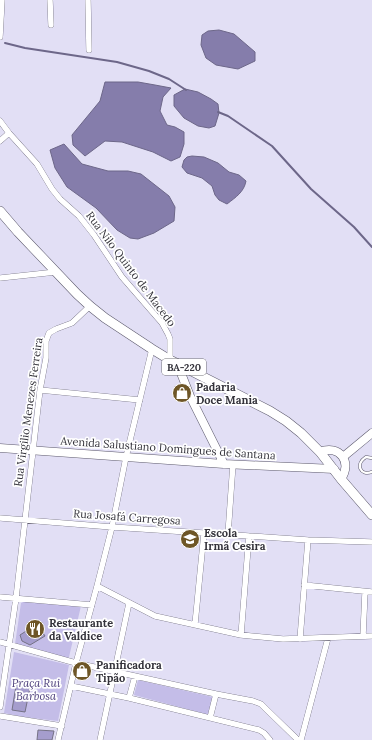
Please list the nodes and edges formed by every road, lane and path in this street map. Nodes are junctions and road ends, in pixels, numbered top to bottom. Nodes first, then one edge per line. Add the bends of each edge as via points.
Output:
1 (2, 0) edge
2 (50, 0) edge
3 (88, 0) edge
4 (51, 26) dead end
5 (0, 37) edge
6 (89, 50) dead end
7 (0, 119) edge
8 (9, 133) junction
9 (0, 141) edge
10 (0, 211) edge
11 (56, 272) junction
12 (0, 278) edge
13 (90, 306) junction
14 (152, 349) junction
15 (173, 362) junction
16 (40, 390) junction
17 (140, 400) junction
18 (372, 432) edge
19 (0, 448) edge
20 (33, 450) junction
21 (320, 452) junction
22 (126, 456) junction
23 (343, 457) junction
24 (372, 458) edge
25 (224, 464) junction
26 (233, 464) junction
27 (334, 469) junction
28 (372, 472) edge
29 (341, 479) junction
30 (372, 515) edge
31 (0, 518) edge
32 (25, 519) junction
33 (112, 527) junction
34 (204, 533) junction
35 (228, 534) junction
36 (249, 536) junction
37 (308, 540) junction
38 (372, 542) edge
39 (97, 586) junction
40 (304, 586) junction
41 (365, 592) junction
42 (372, 592) edge
43 (0, 596) edge
44 (16, 598) junction
45 (129, 603) junction
46 (92, 605) junction
47 (196, 624) junction
48 (242, 635) junction
49 (363, 636) junction
50 (372, 636) edge
51 (328, 638) junction
52 (300, 639) junction
53 (0, 642) edge
54 (9, 645) junction
55 (76, 663) junction
56 (114, 671) junction
57 (135, 676) junction
58 (2, 678) edge
59 (71, 686) junction
60 (109, 694) junction
61 (216, 694) junction
62 (129, 698) junction
63 (0, 707) edge
64 (0, 716) edge
65 (210, 718) junction
66 (62, 726) junction
67 (58, 740) edge
68 (100, 740) edge
69 (270, 740) edge
70 (298, 740) edge
71 (301, 740) edge

1 - 5 street
2 - 4 street
3 - 6 street
7 - 8 street, Rua Nilo Quinto de Macedo
8 - 9 street
8 - 15 street, Rua Nilo Quinto de Macedo via 37,164 60,199 79,216 122,277 162,323 170,340
10 - 11 main road, BA-220
11 - 12 street
11 - 13 main road, BA-220
13 - 14 main road, BA-220
13 - 16 street, Rua Virgilio Menezes Ferreira via 72,324 49,333
14 - 15 main road, BA-220
14 - 17 street
15 - 21 main road, BA-220 via 270,411 301,433
15 - 25 street
16 - 17 street
16 - 20 street, Rua Virgilio Menezes Ferreira
17 - 22 street
18 - 23 street
19 - 20 street, Avenida Salustiano Domingues de Santana
20 - 22 street, Avenida Salustiano Domingues de Santana
20 - 32 street, Rua Virgilio Menezes Ferreira
21 - 23 street via 335,450
21 - 27 main road, BA-220
22 - 25 street, Avenida Salustiano Domingues de Santana
22 - 33 street
23 - 29 street via 346,461 346,471
24 - 28 lane via 366,457 360,464 364,472
25 - 26 street, Avenida Salustiano Domingues de Santana
26 - 27 street, Avenida Salustiano Domingues de Santana
26 - 35 street
27 - 29 main road, BA-220
29 - 30 main road, BA-220
31 - 32 street, Rua Josafá Carregosa
32 - 33 street, Rua Josafá Carregosa
32 - 44 street, Rua Virgilio Menezes Ferreira
33 - 34 street, Rua Josafá Carregosa
33 - 39 street
34 - 35 street, Rua Josafá Carregosa
34 - 47 street
35 - 36 street, Rua Josafá Carregosa
36 - 37 street, Rua Josafá Carregosa
36 - 48 street
37 - 38 street, Rua Josafá Carregosa
37 - 40 street
39 - 45 street
39 - 46 street
40 - 41 street
40 - 52 street
41 - 42 street
41 - 49 street
43 - 44 street
44 - 46 street
44 - 54 street
45 - 47 street via 159,617
45 - 56 street
46 - 55 street
47 - 48 street
48 - 52 street
49 - 50 street
49 - 51 street
51 - 52 street
51 - 71 street
53 - 54 street
54 - 55 street
54 - 58 street
55 - 56 street
55 - 59 street
56 - 57 street
56 - 60 street
57 - 61 street
57 - 62 street
58 - 63 street
59 - 60 street
59 - 66 street
60 - 62 street
60 - 68 street
61 - 65 street
61 - 70 street via 257,702
62 - 65 street
64 - 66 street
65 - 69 street via 259,730
66 - 67 street

